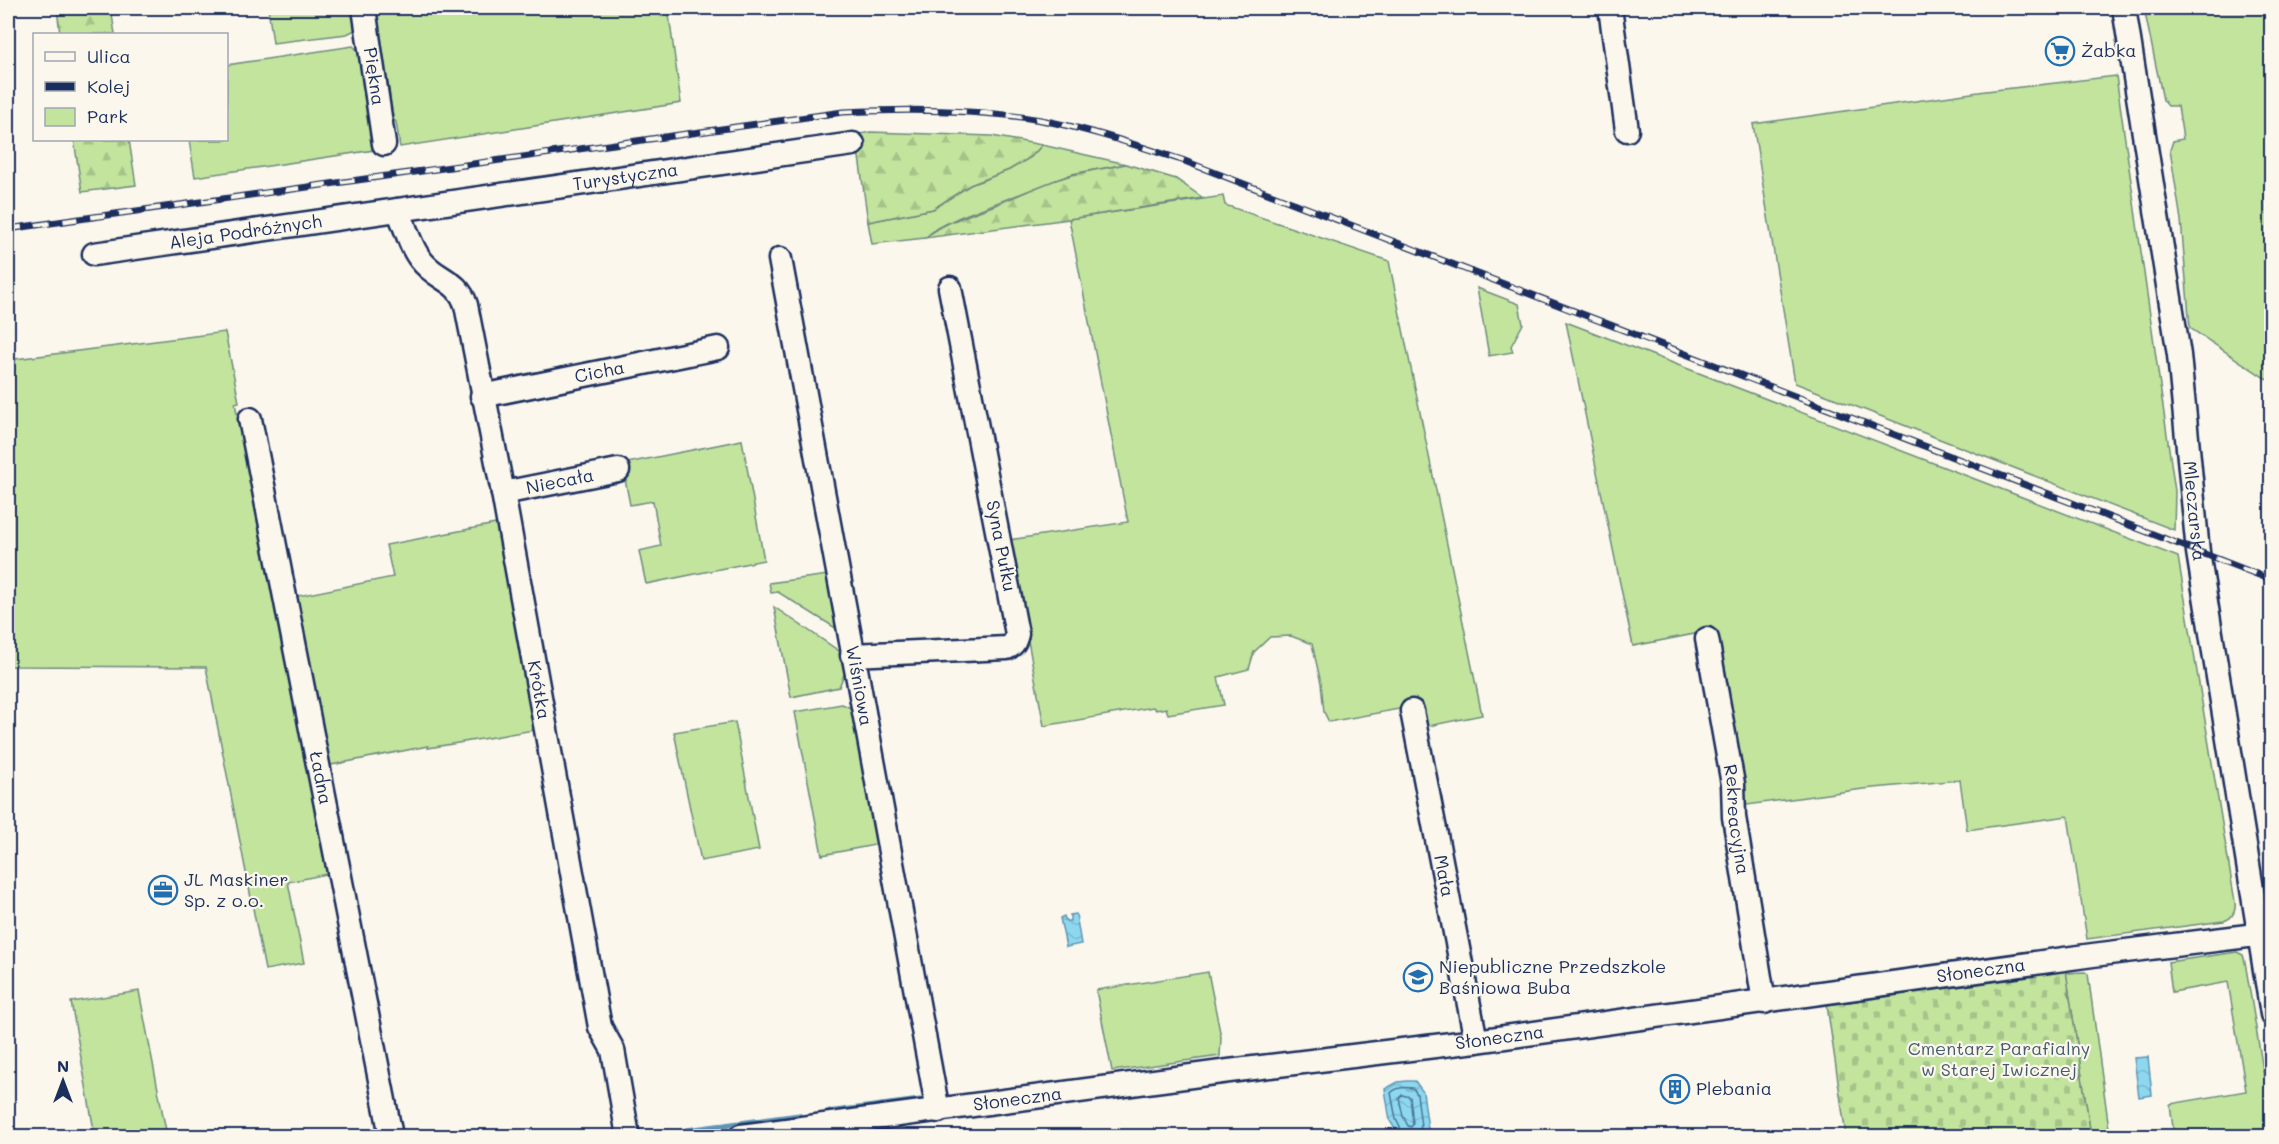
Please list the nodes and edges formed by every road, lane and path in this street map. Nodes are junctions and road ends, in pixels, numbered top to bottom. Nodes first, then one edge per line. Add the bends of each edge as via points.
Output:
1 (364, 8) edge
2 (1610, 8) edge
3 (2124, 8) edge
4 (1627, 130) dead end
5 (384, 144) dead end
6 (853, 144) dead end
7 (398, 210) junction
8 (94, 254) dead end
9 (780, 260) dead end
10 (950, 288) dead end
11 (718, 348) dead end
12 (482, 396) junction
13 (250, 419) dead end
14 (618, 470) dead end
15 (502, 493) junction
16 (1707, 639) dead end
17 (852, 655) junction
18 (1413, 711) dead end
19 (2265, 933) edge
20 (1764, 1002) junction
21 (2271, 1014) edge
22 (1476, 1041) junction
23 (938, 1111) junction
24 (391, 1137) edge
25 (628, 1137) edge
26 (741, 1137) edge

1 - 5 street, Piękna
2 - 4 street
3 - 19 street, Mleczarska via 2179,355 2198,552
6 - 7 street, Turystyczna
7 - 8 street, Aleja Podróżnych
7 - 12 street, Krótka via 420,260 459,289 464,298
9 - 17 street, Wiśniowa
10 - 17 street, Syna Pułku via 1016,641 1007,648
11 - 12 street, Cicha
12 - 15 street, Krótka
13 - 24 street, Ładna
14 - 15 street, Niecała
15 - 25 street, Krótka via 596,1007 600,1027 613,1050
16 - 20 street, Rekreacyjna via 1733,784 1734,817
17 - 23 street, Wiśniowa
18 - 22 street, Mała
19 - 20 street, Słoneczna
19 - 21 street, Mleczarska
20 - 22 street, Słoneczna
22 - 23 street, Słoneczna
23 - 26 street, Słoneczna

